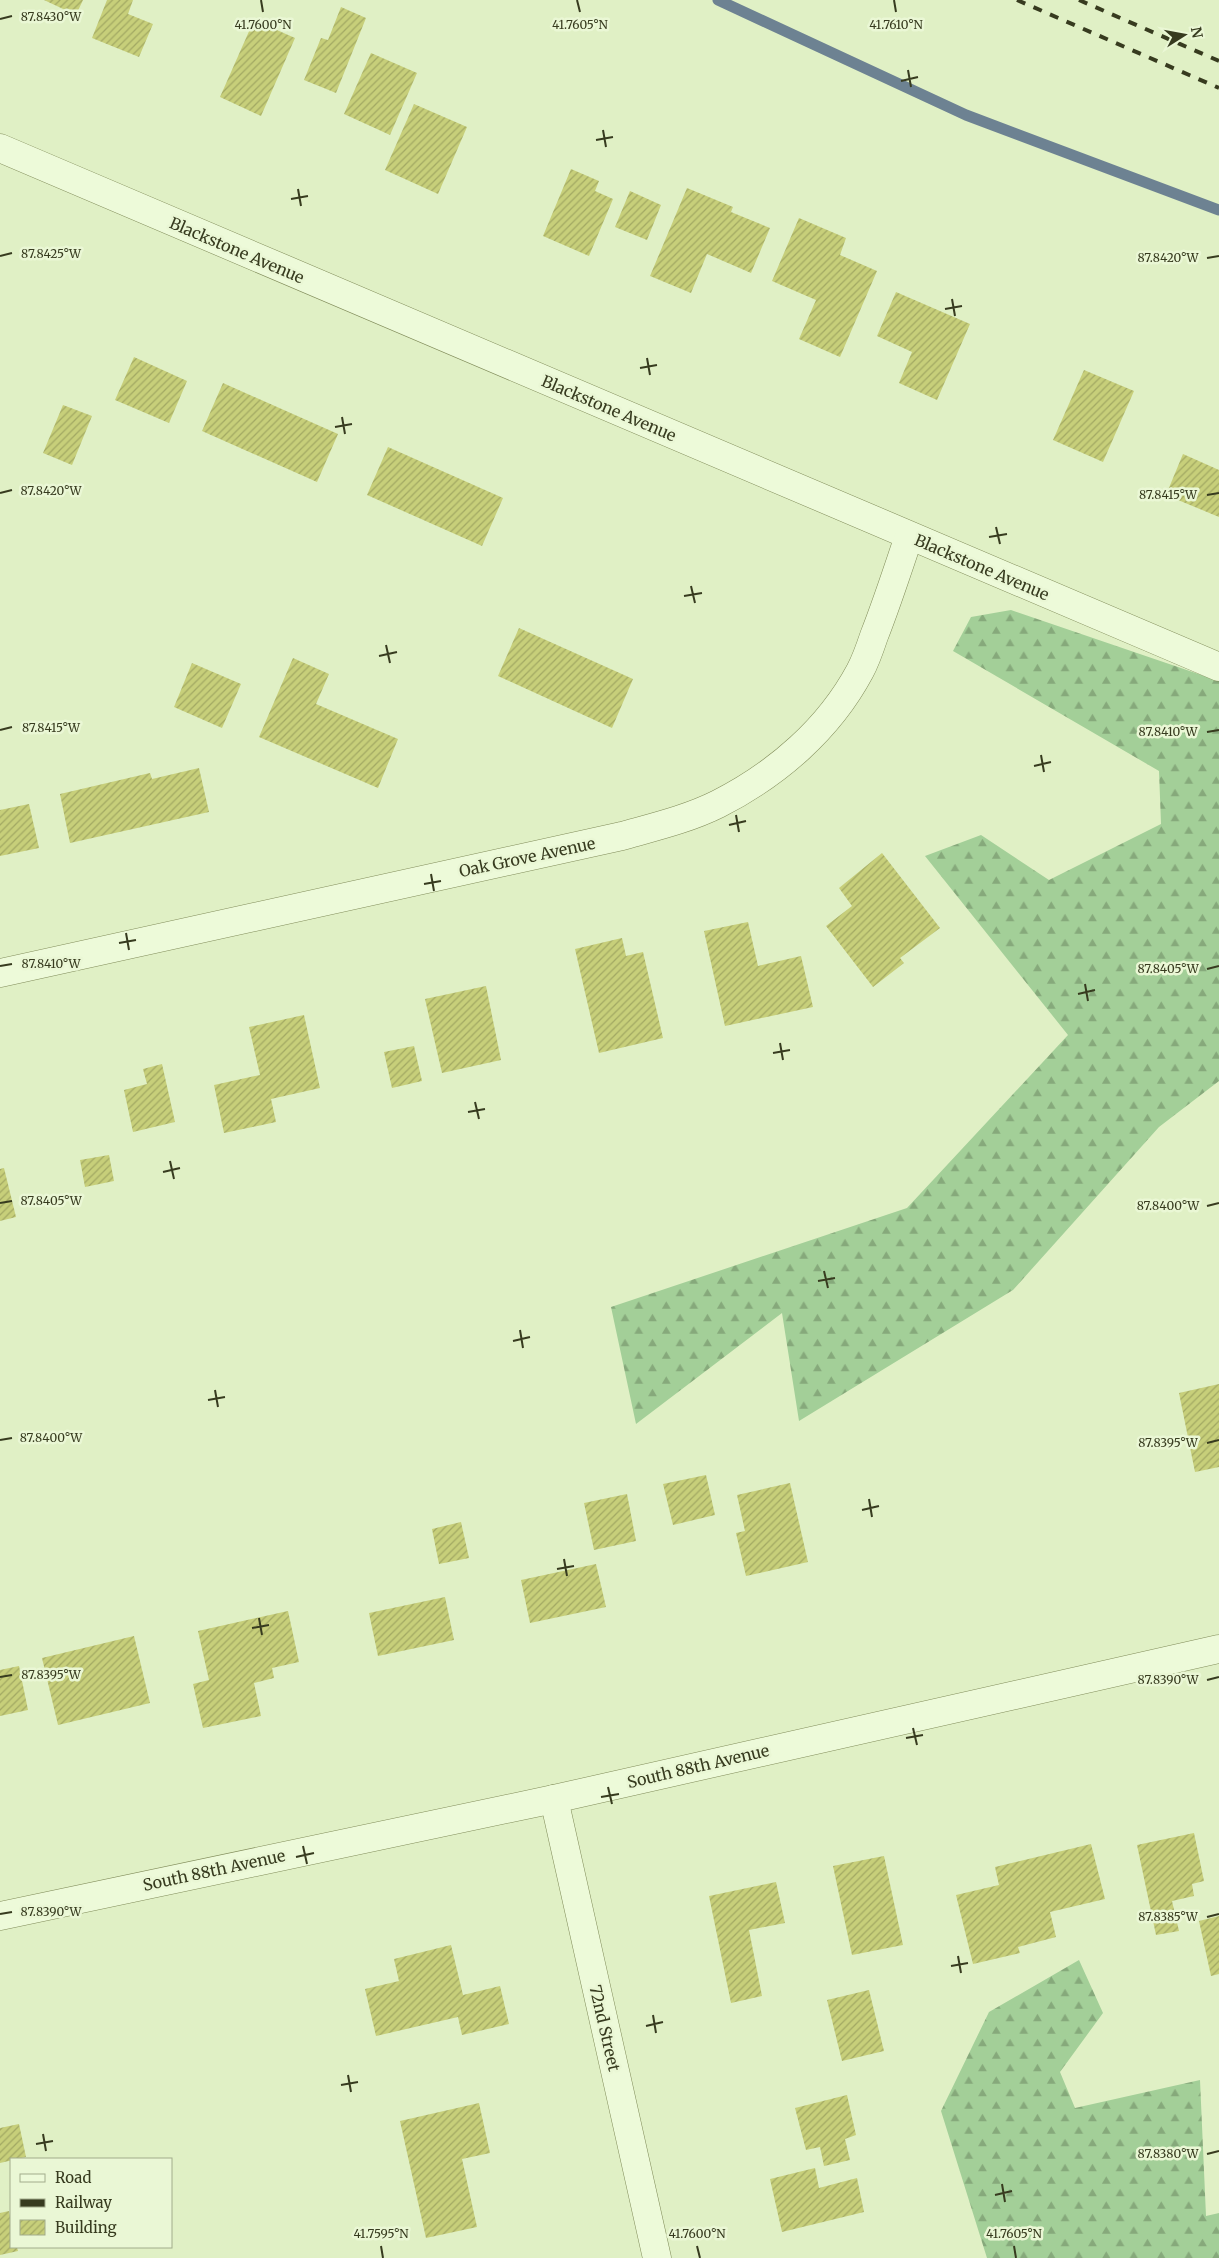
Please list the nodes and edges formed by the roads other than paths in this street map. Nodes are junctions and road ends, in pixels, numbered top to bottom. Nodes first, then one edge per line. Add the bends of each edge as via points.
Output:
1 (0, 148) edge
2 (909, 536) junction
3 (1219, 667) edge
4 (0, 972) edge
5 (1219, 1649) edge
6 (554, 1798) junction
7 (0, 1916) edge
8 (657, 2258) edge

1 - 2 street, Blackstone Avenue
2 - 3 street, Blackstone Avenue
2 - 4 street, Oak Grove Avenue via 861,670 839,707 767,775 717,804 622,836
5 - 6 street, South 88th Avenue
6 - 7 street, South 88th Avenue
6 - 8 street, 72nd Street

